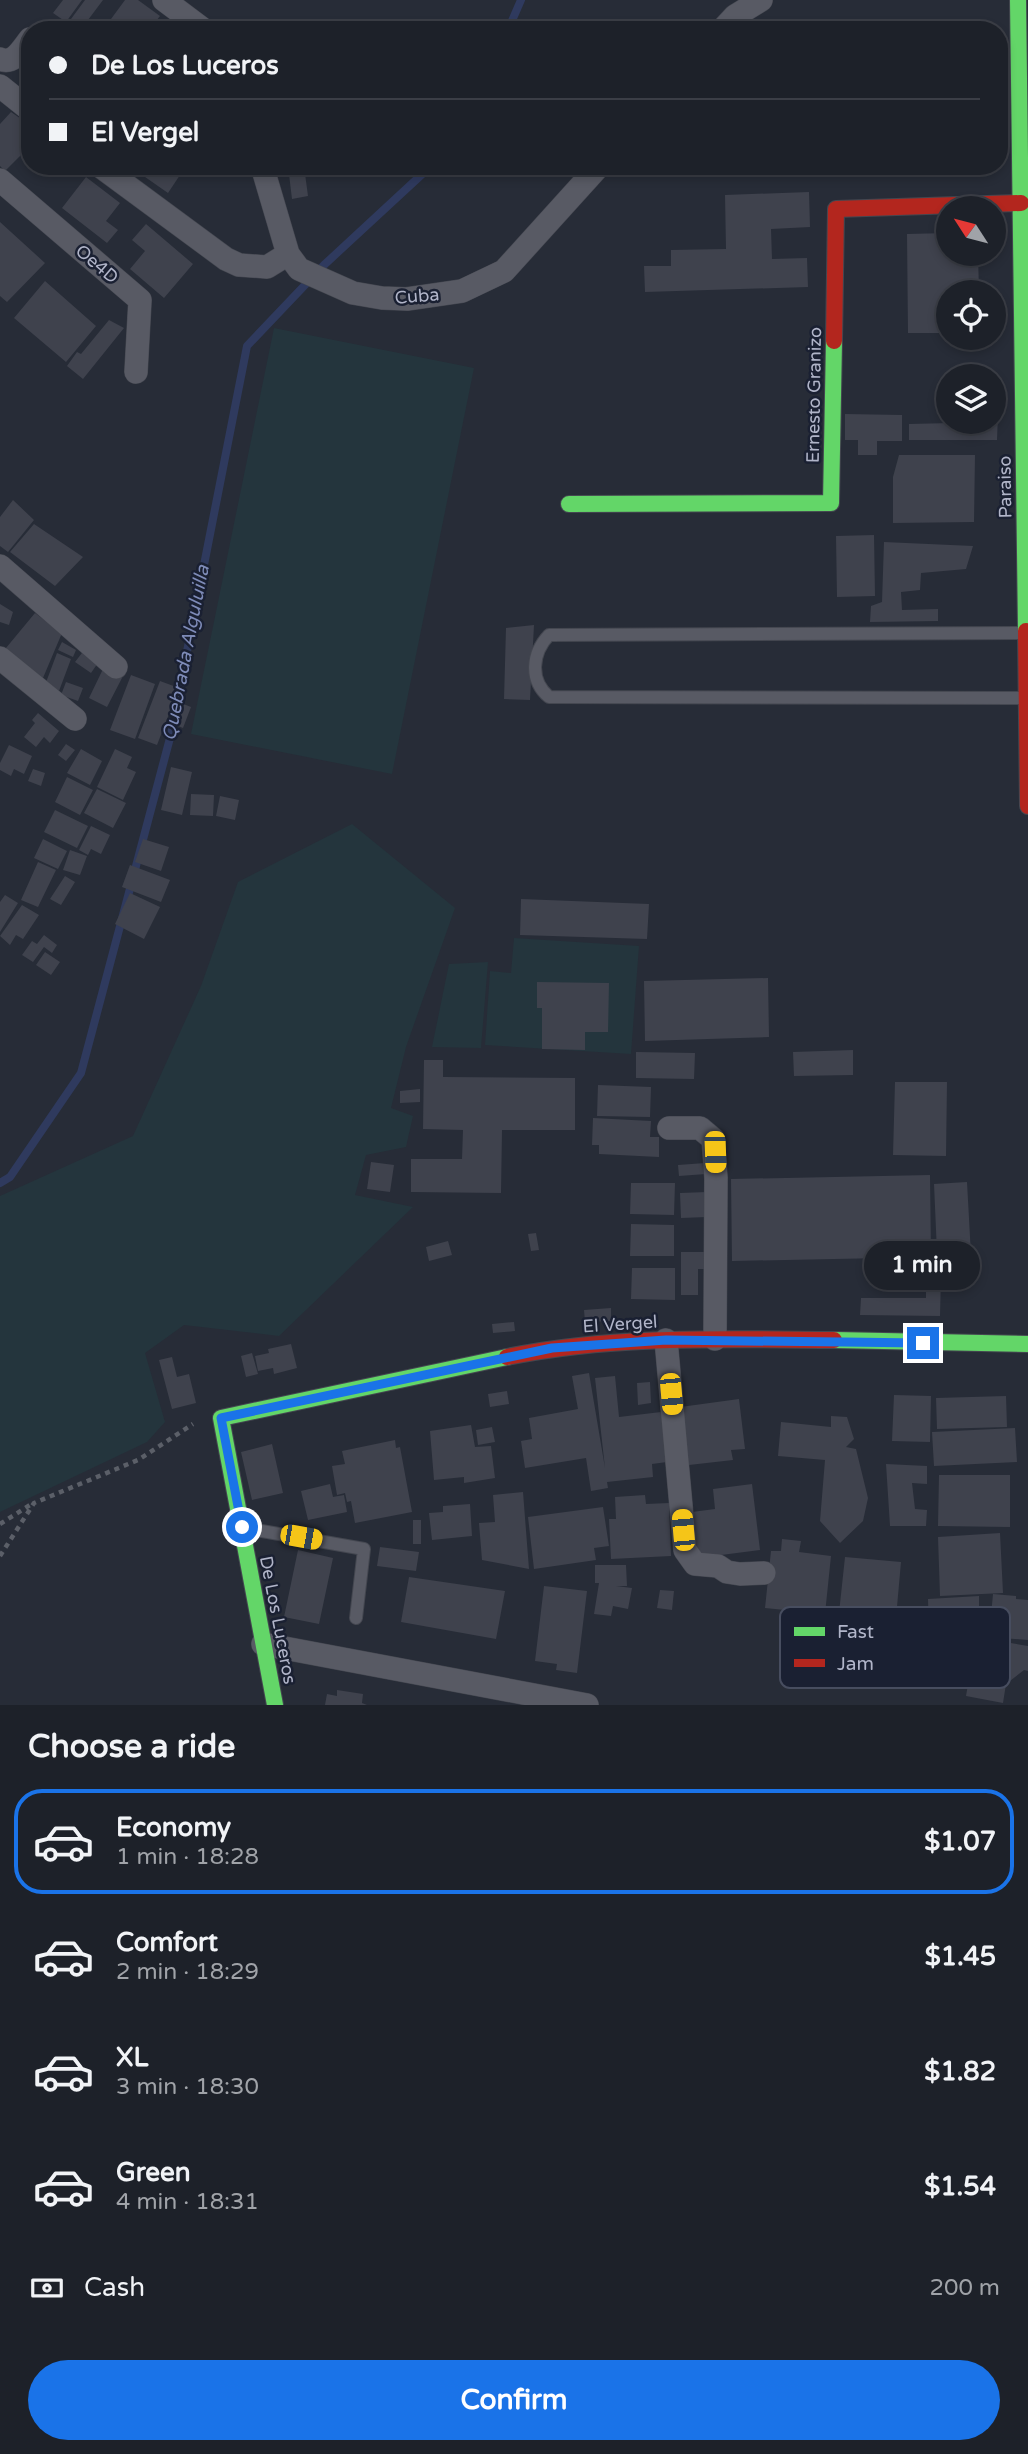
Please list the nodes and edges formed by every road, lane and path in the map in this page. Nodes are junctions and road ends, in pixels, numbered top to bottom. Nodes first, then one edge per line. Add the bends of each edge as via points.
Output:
1 (164, 0) edge
2 (761, 0) edge
3 (1018, 0) edge
4 (192, 21) edge
5 (730, 21) edge
6 (21, 50) edge
7 (0, 59) edge
8 (0, 86) edge
9 (21, 103) edge
10 (112, 175) edge
11 (265, 175) edge
12 (591, 175) edge
13 (0, 180) edge
14 (1021, 202) junction
15 (288, 254) junction
16 (136, 372) dead end
17 (569, 504) dead end
18 (0, 566) edge
19 (1027, 606) edge
20 (1027, 633) edge
21 (0, 658) edge
22 (1028, 664) edge
23 (116, 667) dead end
24 (1027, 698) edge
25 (75, 719) dead end
26 (1028, 806) edge
27 (670, 1128) dead end
28 (715, 1339) junction
29 (666, 1340) junction
30 (1028, 1344) edge
31 (221, 1418) junction
32 (34, 1503) junction
33 (0, 1524) edge
34 (242, 1527) junction
35 (0, 1556) edge
36 (764, 1573) dead end
37 (356, 1618) dead end
38 (263, 1644) junction
39 (275, 1705) edge
40 (587, 1705) edge

1 - 4 street
2 - 5 street
3 - 14 street, Paraiso
6 - 7 street via 12,60
8 - 9 street
10 - 15 street via 239,265 267,267
11 - 15 street
12 - 15 street, Cuba via 504,271 462,291 407,299 353,293 299,269
13 - 16 street, Oe4D via 140,300
14 - 17 street, Ernesto Granizo via 836,209 831,503
14 - 19 street, Paraiso
18 - 23 street
19 - 20 street, Paraiso
20 - 22 street, Paraiso
20 - 24 lane via 549,635 539,646 534,670 539,688 549,697
21 - 25 street
22 - 24 street, Paraiso
24 - 26 street, Paraiso
27 - 28 street via 700,1128 713,1139
28 - 29 street, El Vergel
28 - 30 street, El Vergel
29 - 31 street, El Vergel via 552,1348
29 - 36 street via 685,1550 695,1564 740,1574
31 - 32 path via 189,1425 138,1460
31 - 34 street, De Los Luceros
32 - 33 path
32 - 35 path
34 - 37 lane via 364,1549
34 - 38 street, De Los Luceros
38 - 39 street, De Los Luceros
38 - 40 street

